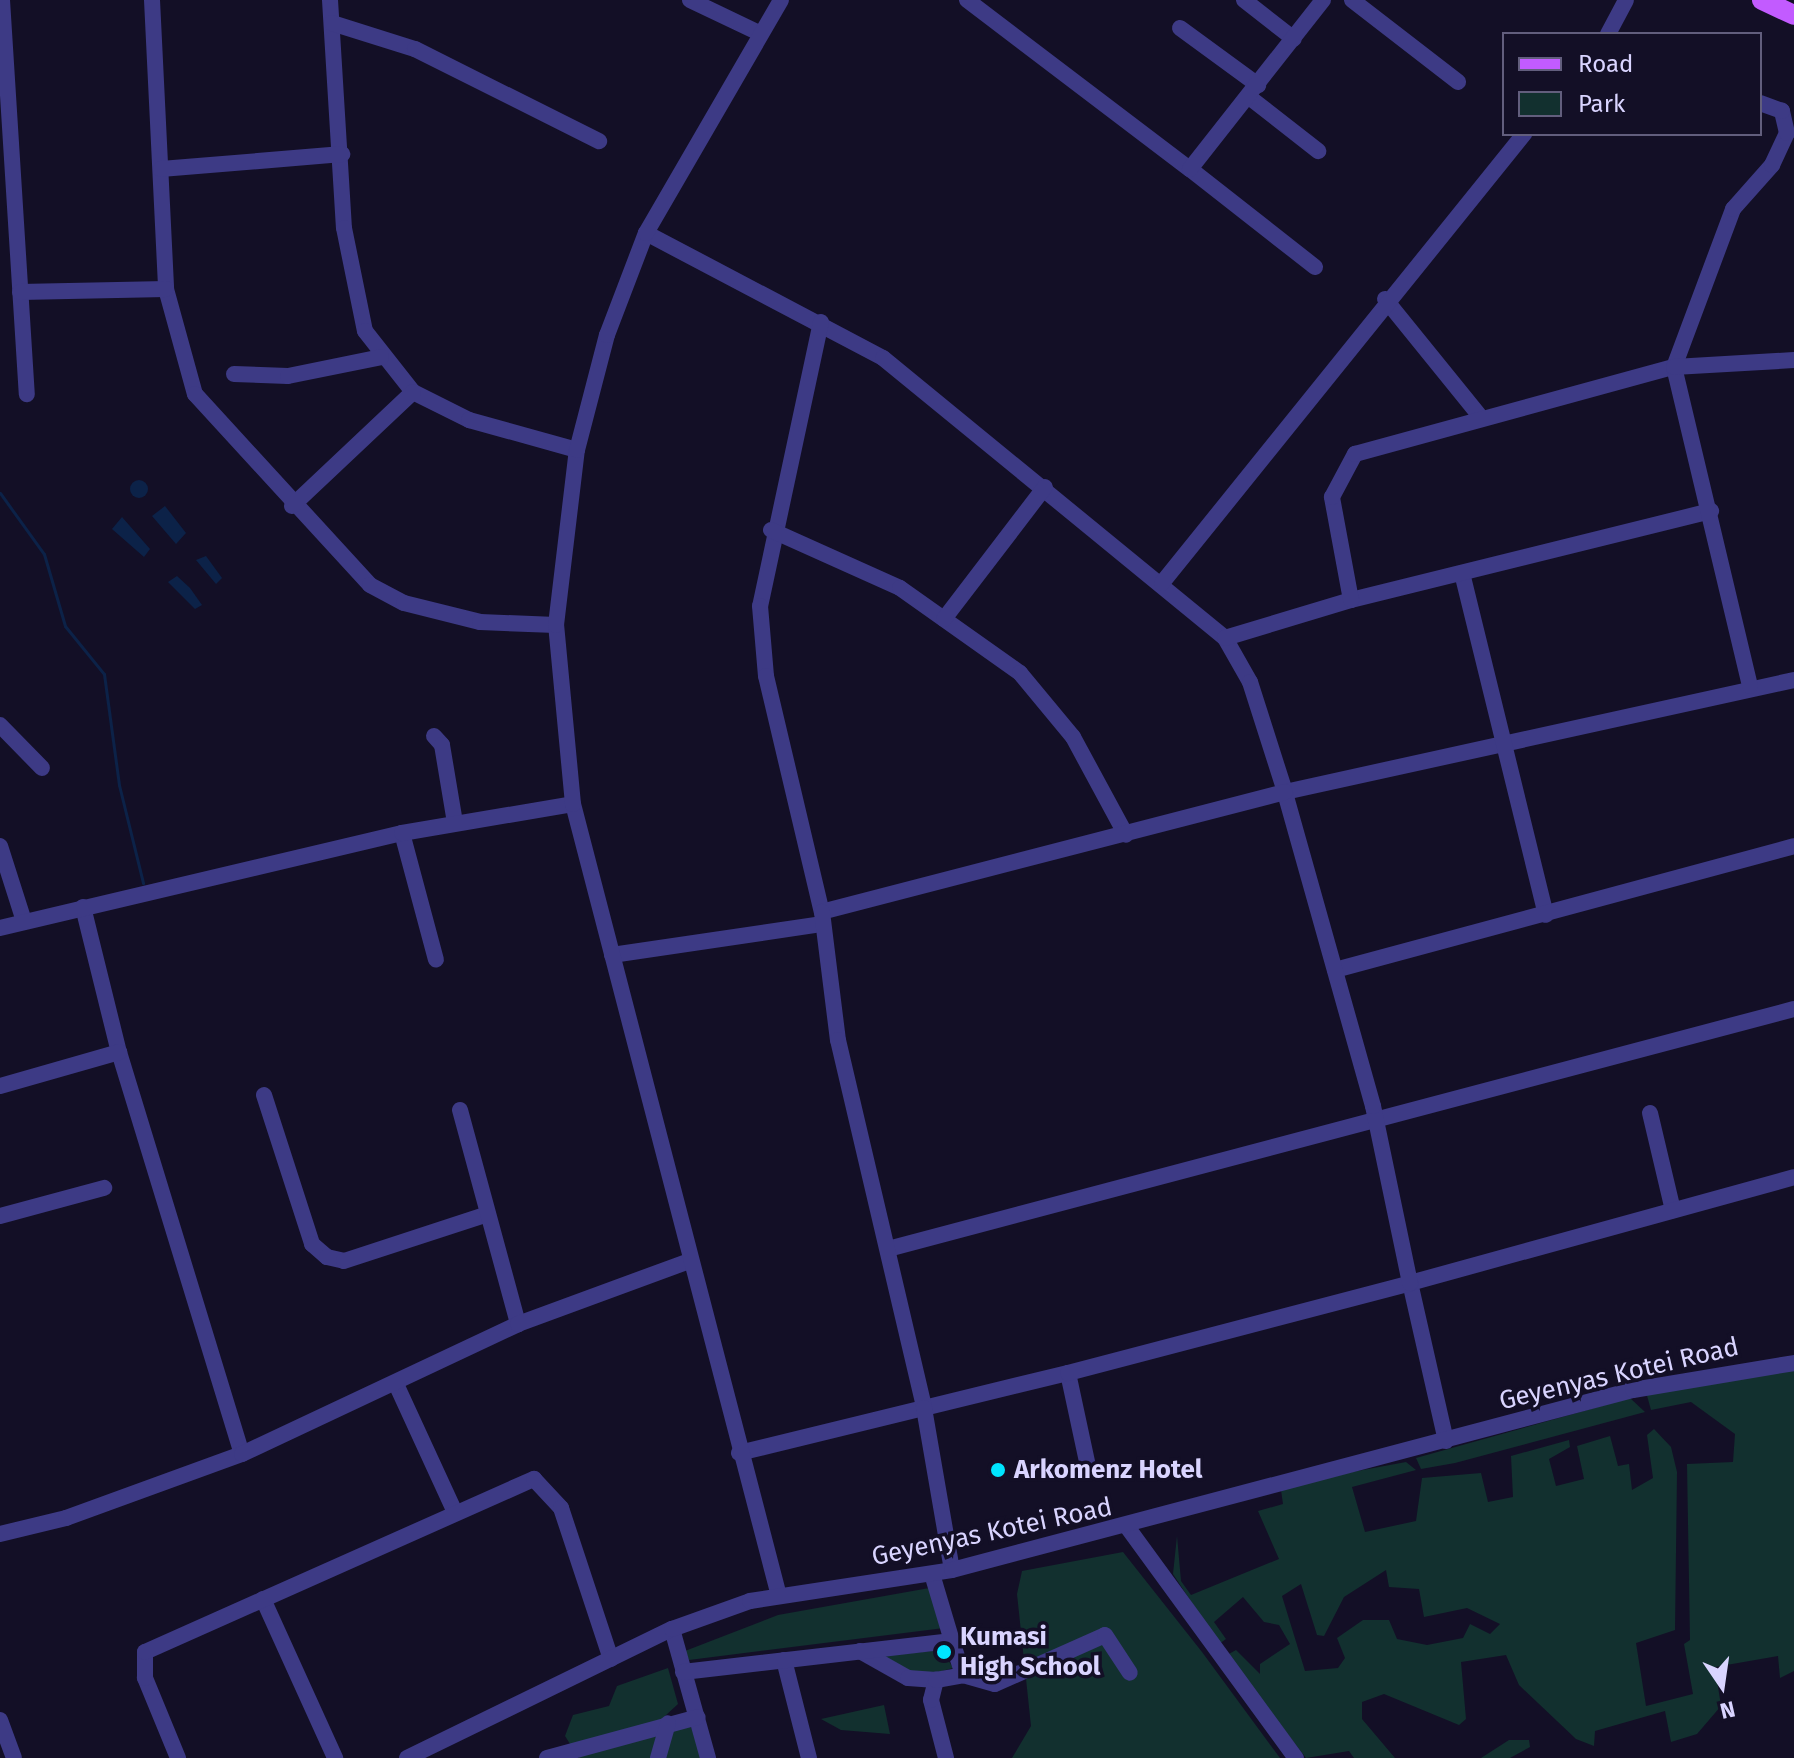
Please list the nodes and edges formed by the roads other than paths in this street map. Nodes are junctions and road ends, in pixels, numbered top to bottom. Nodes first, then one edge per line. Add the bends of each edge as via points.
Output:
1 (2, 0) edge
2 (152, 0) edge
3 (330, 0) edge
4 (690, 0) edge
5 (781, 0) edge
6 (967, 0) edge
7 (1244, 0) edge
8 (1323, 0) edge
9 (1352, 0) edge
10 (1626, 0) edge
11 (1762, 0) edge
12 (1794, 15) edge
13 (332, 23) junction
14 (1180, 28) dead end
15 (757, 32) junction
16 (1609, 32) edge
17 (1294, 39) junction
18 (1458, 82) dead end
19 (1253, 91) junction
20 (1762, 104) edge
21 (1791, 135) edge
22 (1522, 136) edge
23 (599, 141) dead end
24 (1318, 151) dead end
25 (342, 154) junction
26 (161, 169) junction
27 (1190, 169) junction
28 (646, 233) junction
29 (1315, 267) dead end
30 (166, 289) junction
31 (20, 292) junction
32 (1385, 299) junction
33 (821, 322) junction
34 (381, 357) junction
35 (1794, 360) edge
36 (1674, 367) junction
37 (234, 374) dead end
38 (413, 392) junction
39 (27, 394) dead end
40 (1479, 415) junction
41 (577, 450) junction
42 (1045, 487) junction
43 (292, 506) junction
44 (1711, 511) junction
45 (771, 530) junction
46 (1462, 573) junction
47 (1162, 583) junction
48 (1351, 600) junction
49 (944, 619) junction
50 (556, 625) junction
51 (1225, 638) junction
52 (1794, 680) edge
53 (1750, 686) junction
54 (0, 725) edge
55 (434, 736) dead end
56 (1505, 746) junction
57 (42, 768) dead end
58 (1285, 792) junction
59 (573, 804) junction
60 (455, 823) junction
61 (402, 833) junction
62 (1126, 835) junction
63 (0, 846) edge
64 (1794, 846) edge
65 (83, 907) junction
66 (1546, 915) junction
67 (822, 918) junction
68 (24, 921) junction
69 (0, 928) edge
70 (612, 955) junction
71 (436, 960) dead end
72 (1335, 970) junction
73 (1794, 1009) edge
74 (119, 1052) junction
75 (0, 1086) edge
76 (264, 1095) dead end
77 (460, 1110) dead end
78 (1650, 1113) dead end
79 (1376, 1119) junction
80 (1794, 1177) edge
81 (104, 1188) dead end
82 (1673, 1210) junction
83 (488, 1214) junction
84 (0, 1216) edge
85 (888, 1249) junction
86 (689, 1261) junction
87 (1410, 1283) junction
88 (518, 1324) junction
89 (1794, 1363) edge
90 (1068, 1373) junction
91 (396, 1384) junction
92 (924, 1408) junction
93 (1446, 1441) junction
94 (739, 1453) junction
95 (242, 1454) junction
96 (1089, 1471) dead end
97 (455, 1512) junction
98 (1128, 1528) junction
99 (0, 1534) edge
100 (952, 1570) junction
101 (932, 1574) junction
102 (779, 1596) junction
103 (263, 1599) junction
104 (672, 1629) junction
105 (952, 1641) junction
106 (860, 1651) junction
107 (611, 1659) junction
108 (784, 1660) junction
109 (683, 1672) junction
110 (1130, 1673) dead end
111 (963, 1675) junction
112 (936, 1680) junction
113 (698, 1717) junction
114 (0, 1720) edge
115 (668, 1723) junction
116 (14, 1758) edge
117 (178, 1758) edge
118 (335, 1758) edge
119 (407, 1758) edge
120 (547, 1758) edge
121 (658, 1758) edge
122 (708, 1758) edge
123 (809, 1758) edge
124 (946, 1758) edge
125 (1296, 1758) edge

1 - 31 street
2 - 26 street
3 - 13 street
4 - 15 street
5 - 15 street
6 - 27 street
7 - 17 street
8 - 17 street
9 - 18 street
10 - 16 street
11 - 12 main road
13 - 23 street via 415,49
13 - 25 street
14 - 19 street
15 - 28 street
17 - 19 street
19 - 24 street
19 - 27 street
20 - 21 street via 1782,111
21 - 36 street via 1733,209
22 - 32 street
25 - 26 street
25 - 34 street via 353,287
26 - 30 street
27 - 29 street
28 - 33 street
28 - 41 street via 607,335
30 - 31 street
30 - 43 street via 195,394
31 - 39 street
32 - 40 street
32 - 47 street
33 - 42 street via 883,358
33 - 45 street
34 - 37 street via 288,376
34 - 38 street
35 - 36 street
36 - 40 street
36 - 44 street
38 - 41 street via 469,420
38 - 43 street
40 - 48 street via 1344,463 1332,515
41 - 50 street
42 - 47 street
42 - 49 street
43 - 50 street via 359,576 404,603 480,622
44 - 46 street
44 - 53 street
45 - 49 street via 863,567
45 - 67 street via 761,647
46 - 48 street
46 - 56 street
47 - 51 street
48 - 51 street
49 - 62 street via 1052,705
50 - 59 street
51 - 58 street via 1250,682
52 - 53 street
53 - 56 street
54 - 57 street
55 - 60 street via 442,745
56 - 58 street
56 - 66 street
58 - 62 street
58 - 72 street
59 - 60 street
59 - 70 street
60 - 61 street
61 - 65 street
61 - 71 street
62 - 67 street
63 - 68 street
64 - 66 street
65 - 68 street
65 - 74 street
66 - 72 street
67 - 70 street
67 - 85 street via 838,1040
68 - 69 street
70 - 86 street
72 - 79 street
73 - 79 street
74 - 75 street
74 - 95 street
76 - 83 street via 312,1244 327,1257 344,1261
77 - 83 street
78 - 82 street
79 - 85 street
79 - 87 street
80 - 82 street
81 - 84 street
82 - 87 street
83 - 88 street
85 - 92 street
86 - 88 street
86 - 94 street
87 - 90 street
87 - 93 street
88 - 91 street
89 - 93 street, Geyenyas Kotei Road via 1633,1390
90 - 92 street
90 - 96 street
91 - 95 street
91 - 97 street
92 - 94 street
92 - 100 street
93 - 98 street, Geyenyas Kotei Road
94 - 102 street
95 - 99 street via 66,1518
97 - 103 street
97 - 107 street via 534,1479 546,1484
98 - 100 street, Geyenyas Kotei Road
98 - 125 street
100 - 101 street, Geyenyas Kotei Road
101 - 102 street, Geyenyas Kotei Road
101 - 105 street
102 - 104 street, Geyenyas Kotei Road
103 - 117 street via 145,1652 145,1678
103 - 118 street
104 - 107 street, Geyenyas Kotei Road
104 - 109 street
105 - 106 street
105 - 111 street
106 - 108 street
106 - 112 street via 908,1678
107 - 119 street, Geyenyas Kotei Road
108 - 109 street
108 - 123 street
109 - 113 street
110 - 111 street via 1105,1635 1020,1678 995,1684
111 - 112 street
112 - 124 street via 931,1700
113 - 115 street
113 - 122 street
114 - 116 street
115 - 120 street
115 - 121 street

